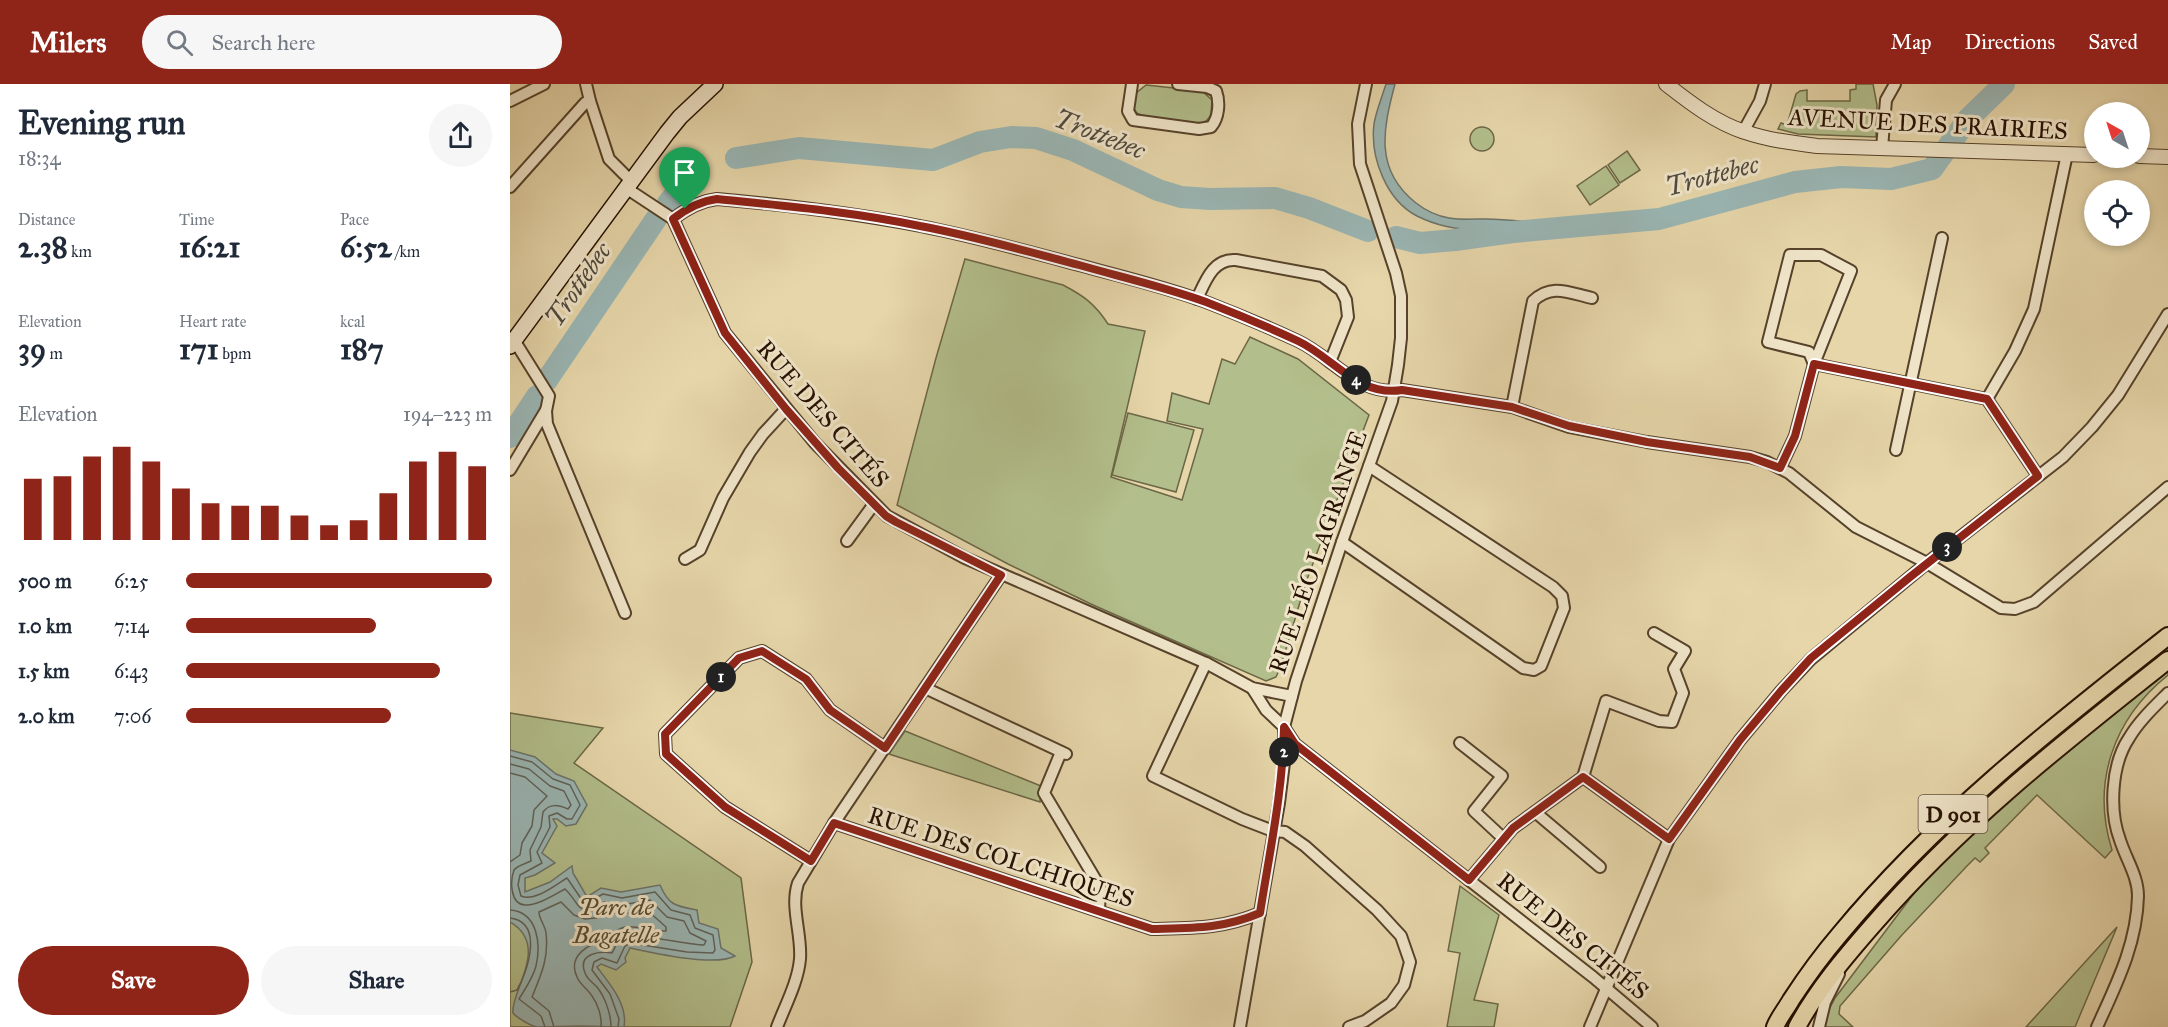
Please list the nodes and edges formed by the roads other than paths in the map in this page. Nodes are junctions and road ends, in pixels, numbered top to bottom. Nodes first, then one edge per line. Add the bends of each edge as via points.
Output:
1 (544, 84) edge
2 (586, 84) edge
3 (715, 84) edge
4 (1132, 84) edge
5 (1178, 84) edge
6 (1366, 84) edge
7 (1666, 84) edge
8 (1765, 84) edge
9 (1895, 84) edge
10 (510, 101) edge
11 (590, 101) junction
12 (1743, 132) junction
13 (1882, 148) junction
14 (2067, 154) junction
15 (2084, 155) edge
16 (2150, 156) edge
17 (2168, 157) edge
18 (628, 185) junction
19 (510, 187) edge
20 (673, 219) junction
21 (1942, 238) dead end
22 (1592, 298) dead end
23 (1197, 299) junction
24 (2168, 314) edge
25 (514, 335) edge
26 (1330, 362) junction
27 (1814, 364) junction
28 (1909, 384) junction
29 (1392, 392) junction
30 (1987, 399) junction
31 (547, 407) junction
32 (1512, 407) junction
33 (786, 409) junction
34 (1896, 450) dead end
35 (1369, 466) junction
36 (1780, 468) junction
37 (510, 470) edge
38 (2038, 476) junction
39 (2168, 487) edge
40 (874, 504) junction
41 (847, 541) dead end
42 (1342, 542) junction
43 (684, 559) dead end
44 (1927, 563) junction
45 (1001, 575) junction
46 (626, 613) dead end
47 (1653, 633) dead end
48 (2168, 636) edge
49 (2168, 660) edge
50 (1206, 663) junction
51 (926, 688) junction
52 (1252, 688) junction
53 (2168, 693) edge
54 (1292, 696) junction
55 (1284, 727) junction
56 (1460, 743) dead end
57 (885, 748) junction
58 (1583, 777) junction
59 (1535, 812) junction
60 (834, 823) junction
61 (1273, 831) junction
62 (1504, 839) junction
63 (1669, 839) junction
64 (1295, 840) junction
65 (1271, 843) junction
66 (811, 861) junction
67 (1600, 867) dead end
68 (1469, 880) junction
69 (1099, 911) junction
70 (1260, 913) junction
71 (1851, 951) junction
72 (1607, 989) junction
73 (777, 1027) edge
74 (1240, 1027) edge
75 (1349, 1027) edge
76 (1590, 1027) edge
77 (1652, 1027) edge
78 (1775, 1027) edge
79 (1797, 1027) edge
80 (1819, 1027) edge
81 (2097, 1027) edge

1 - 10 street
2 - 11 street
3 - 18 main road via 680,117
4 - 5 street via 1128,111 1133,120 1199,129 1211,127 1216,119 1216,91
6 - 29 street, RUE LÉO LAGRANGE via 1358,124 1360,164 1401,296 1401,338
7 - 12 street, AVENUE DES PRAIRIES
8 - 12 street
9 - 13 street via 1886,100
11 - 18 street via 609,159
11 - 19 street
12 - 13 street, AVENUE DES PRAIRIES via 1808,145
13 - 14 street, AVENUE DES PRAIRIES
14 - 15 street, AVENUE DES PRAIRIES
14 - 30 street via 2034,309 2016,351
16 - 17 street
18 - 20 street
18 - 25 main road
20 - 23 street via 685,209 717,199 821,210 975,238
20 - 33 street, RUE DES CITÉS via 725,333
21 - 28 street
22 - 32 street via 1553,290 1542,292 1533,301
23 - 26 street via 1316,350
23 - 26 street via 1215,267 1225,260 1322,276 1341,290 1348,317
24 - 38 street via 2136,369 2105,411 2063,457
25 - 31 street via 549,396
26 - 29 street via 1375,390
27 - 27 street via 1809,352 1768,342 1790,255 1821,255 1851,271
27 - 28 street
27 - 36 street via 1795,436
28 - 30 street
28 - 34 street
29 - 32 street via 1402,390
29 - 35 street, RUE LÉO LAGRANGE
30 - 38 street
31 - 37 street
31 - 46 street via 548,424
32 - 36 street via 1569,426 1750,457
33 - 40 street, RUE DES CITÉS
33 - 43 street via 750,452 723,498 700,550
35 - 42 street, RUE LÉO LAGRANGE
35 - 42 street via 1562,596 1564,608 1542,666 1534,670 1523,668
36 - 44 street via 1856,527
38 - 44 street
39 - 44 street via 2034,602 2015,609 2001,608
40 - 41 street
40 - 45 street, RUE DES CITÉS via 896,522
42 - 54 street, RUE LÉO LAGRANGE
44 - 63 street via 1828,644 1781,691 1740,740
45 - 50 street, RUE DES CITÉS
45 - 51 street
47 - 58 street via 1685,651 1674,669 1683,693 1672,722 1659,721 1606,700
48 - 78 main road, D 901 via 2060,721 1916,848 1814,966
49 - 71 main road, D 901 via 1983,811 1912,880
50 - 52 street, RUE DES CITÉS
50 - 61 street via 1153,776
51 - 57 street
51 - 69 street via 1064,753 1044,793 1100,887
52 - 54 street, RUE DES CITÉS
52 - 55 street, RUE DES CITÉS via 1266,710
53 - 81 street via 2127,739 2116,772 2113,811 2138,894 2135,928 2126,961
54 - 55 street, RUE LÉO LAGRANGE
55 - 61 street, RUE LÉO LAGRANGE via 1284,763
55 - 68 street, RUE DES CITÉS via 1295,744
56 - 62 street via 1502,776 1474,811
57 - 60 street
57 - 66 street via 830,710 806,679 762,651 739,658 665,734 666,754 725,807
58 - 59 street
58 - 63 street
59 - 62 street
59 - 67 street
60 - 66 street
60 - 69 street, RUE DES COLCHIQUES
61 - 64 street via 1285,832
61 - 65 street, RUE LÉO LAGRANGE
62 - 68 street
63 - 72 street
64 - 65 street
64 - 75 street via 1377,910 1401,936 1410,962 1404,985 1390,1003
65 - 70 street, RUE LÉO LAGRANGE
66 - 73 street via 795,892 800,962
68 - 72 street, RUE DES CITÉS
69 - 70 street, RUE DES COLCHIQUES via 1152,929 1202,929
70 - 74 street, RUE LÉO LAGRANGE
71 - 79 main road, D 901
71 - 80 street via 1825,1002
72 - 76 street
72 - 77 street, RUE DES CITÉS

